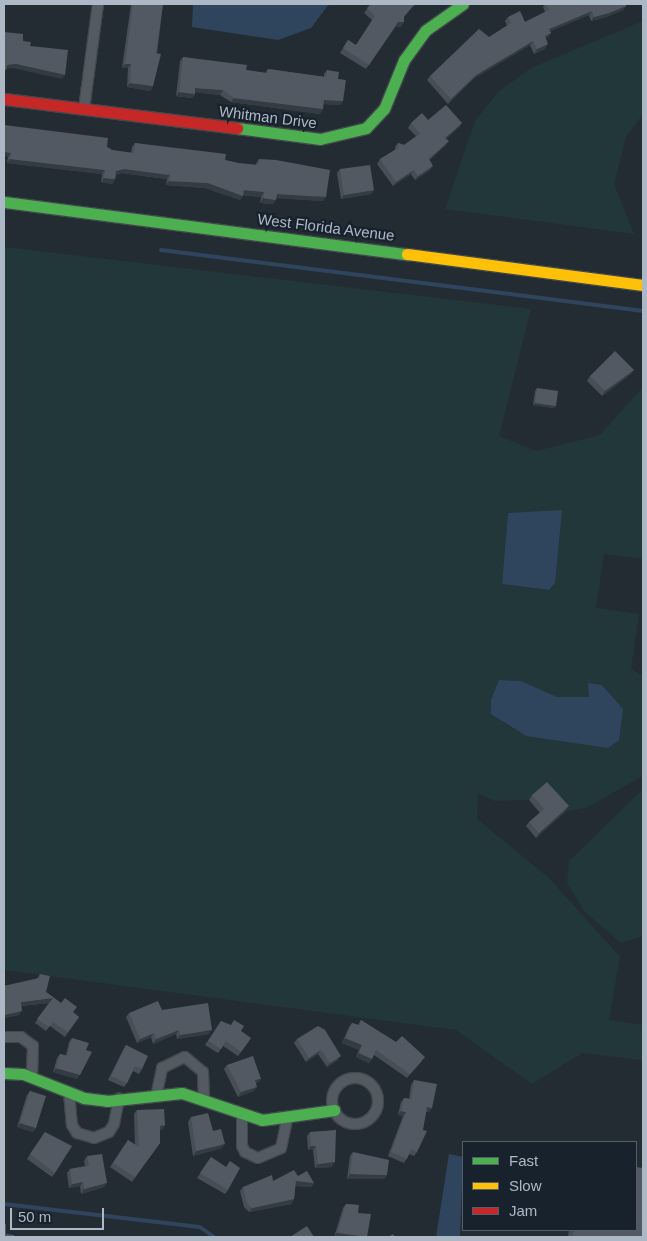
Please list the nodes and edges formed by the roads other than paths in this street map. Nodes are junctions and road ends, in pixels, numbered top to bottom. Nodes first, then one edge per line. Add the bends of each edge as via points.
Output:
1 (98, 4) edge
2 (462, 4) edge
3 (4, 99) edge
4 (84, 109) junction
5 (4, 202) edge
6 (643, 285) edge
7 (4, 1037) edge
8 (4, 1073) edge
9 (32, 1077) junction
10 (69, 1092) junction
11 (157, 1092) junction
12 (118, 1098) junction
13 (204, 1100) junction
14 (334, 1110) junction
15 (242, 1115) junction
16 (287, 1120) junction

1 - 4 street
2 - 4 street, Whitman Drive via 426,30 404,60 384,109 366,128 346,136 320,139
3 - 4 street, Whitman Drive
5 - 6 street, West Florida Avenue
7 - 9 street via 21,1037 33,1046
8 - 9 street
9 - 10 street
10 - 12 street via 107,1101
10 - 12 street via 72,1125 77,1133 94,1138 109,1132 114,1124
11 - 12 street
11 - 13 street via 182,1093
11 - 13 street via 162,1068 185,1057 203,1072
13 - 15 street
14 - 14 street via 345,1121 365,1121 376,1109 376,1092 364,1080 348,1079 333,1093
14 - 16 street
15 - 16 street
15 - 16 street via 245,1152 258,1158 281,1148

